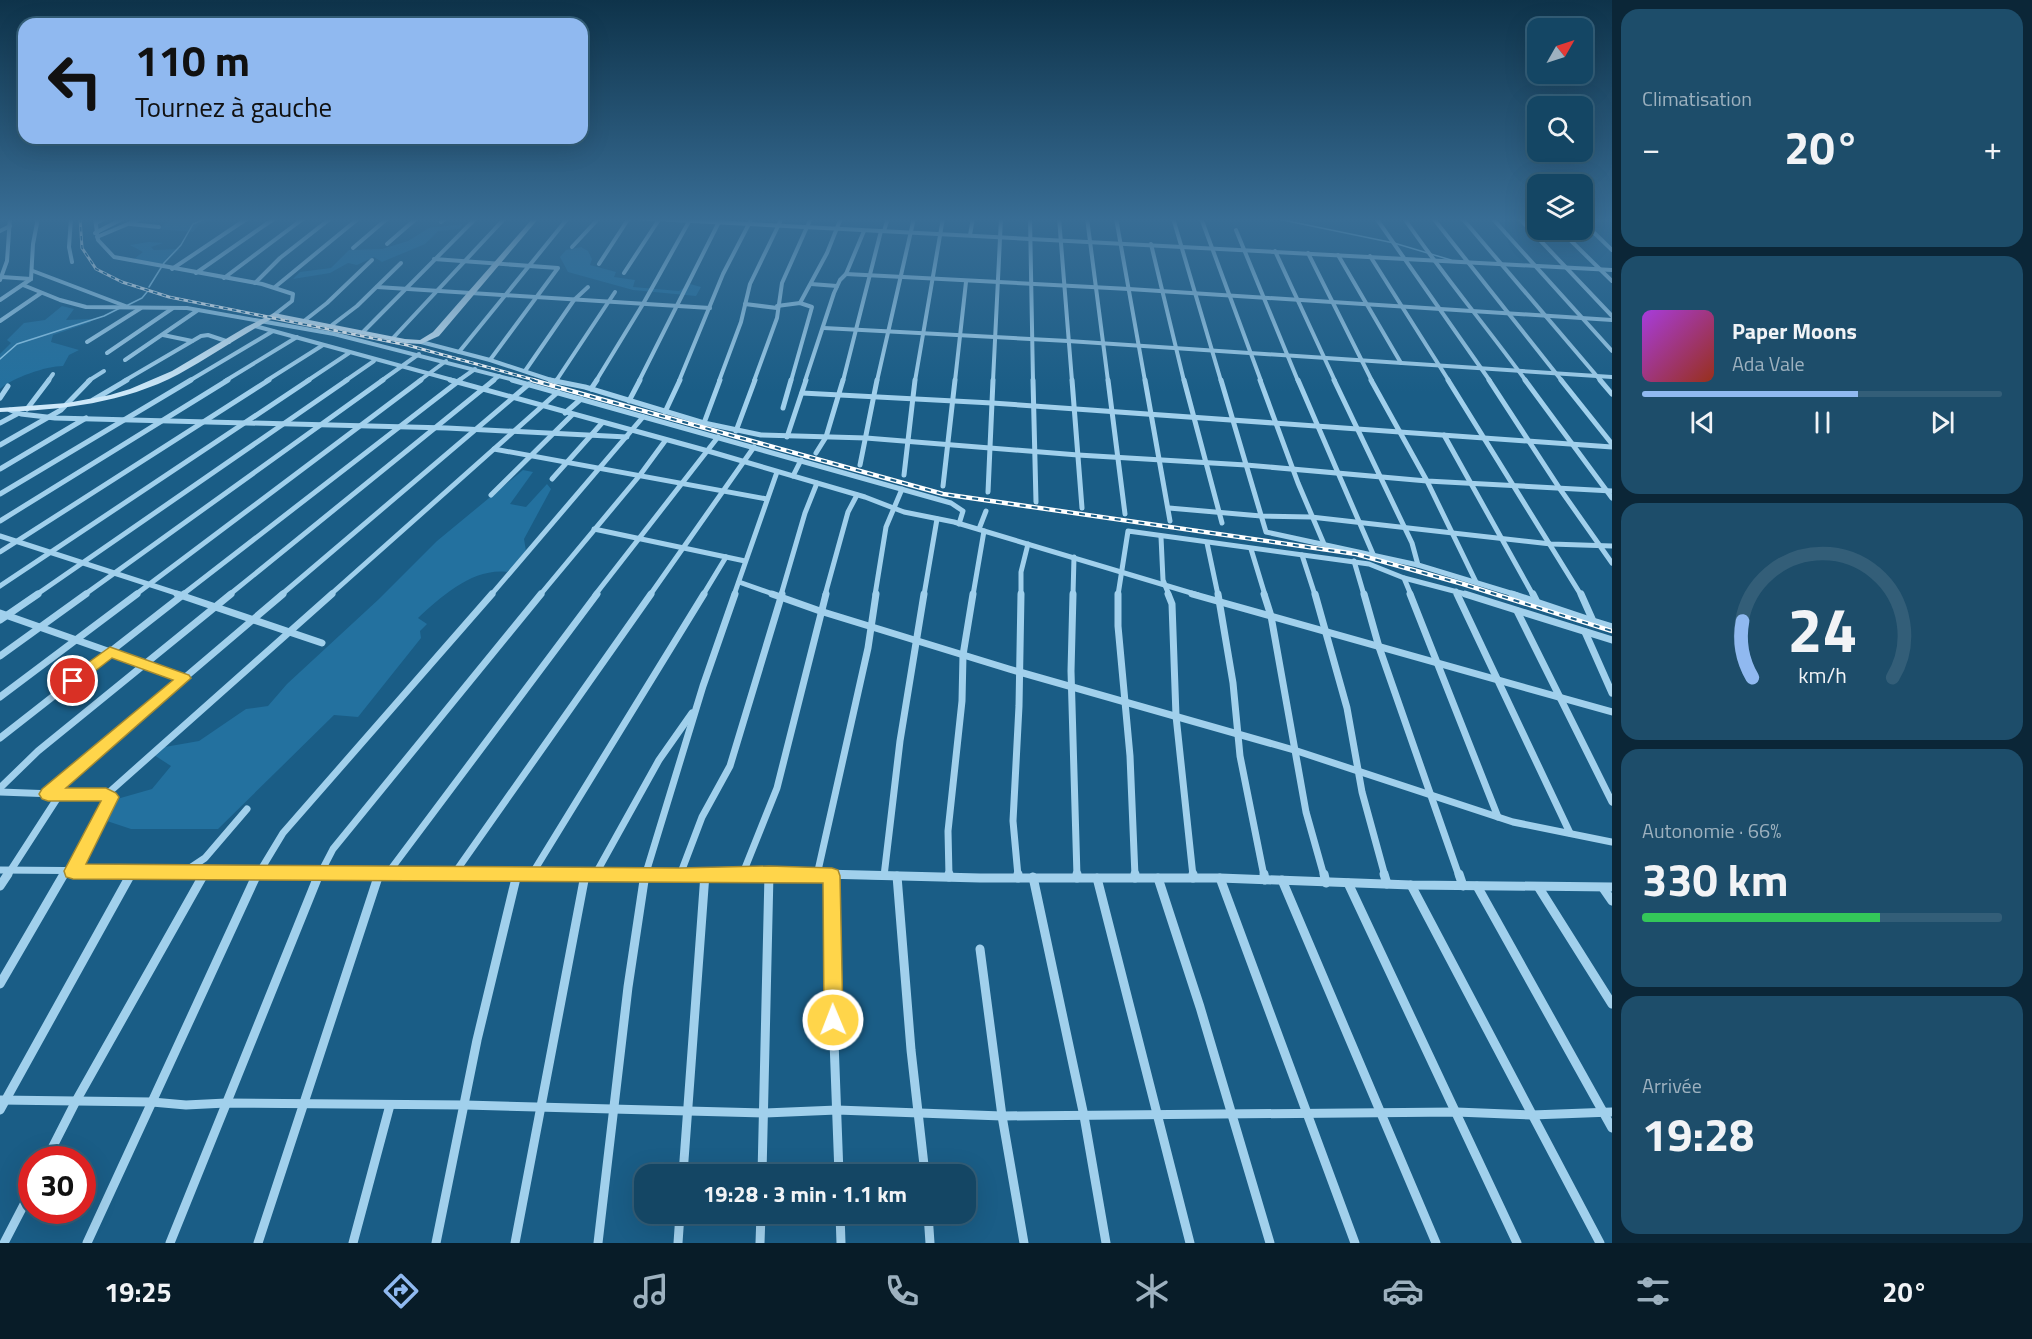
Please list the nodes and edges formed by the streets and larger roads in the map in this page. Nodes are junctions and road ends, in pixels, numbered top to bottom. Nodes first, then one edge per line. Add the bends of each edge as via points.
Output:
1 (32, 276) edge
2 (46, 276) edge
3 (213, 276) edge
4 (227, 276) edge
5 (262, 276) edge
6 (288, 276) edge
7 (355, 276) edge
8 (388, 276) edge
9 (418, 276) edge
10 (450, 276) edge
11 (486, 276) edge
12 (521, 276) edge
13 (553, 276) edge
14 (658, 276) edge
15 (691, 276) edge
16 (722, 276) edge
17 (754, 276) edge
18 (785, 276) edge
19 (815, 276) edge
20 (844, 276) edge
21 (869, 276) joint
22 (932, 276) edge
23 (998, 276) edge
24 (1030, 276) edge
25 (1064, 276) edge
26 (1094, 276) edge
27 (1127, 276) edge
28 (1160, 276) edge
29 (1190, 276) edge
30 (1222, 276) edge
31 (1256, 276) edge
32 (1287, 276) edge
33 (1320, 276) edge
34 (1351, 276) edge
35 (1383, 276) edge
36 (1416, 276) edge
37 (1446, 276) edge
38 (1479, 276) edge
39 (1512, 276) edge
40 (1543, 276) edge
41 (1575, 276) edge
42 (1, 278) edge
43 (224, 278) junction
44 (900, 278) junction
45 (31, 279) junction
46 (932, 279) junction
47 (966, 282) junction
48 (255, 283) junction
49 (998, 283) junction
50 (811, 284) junction
51 (1030, 284) junction
52 (23, 285) junction
53 (837, 286) junction
54 (1064, 286) junction
55 (275, 287) junction
56 (377, 287) junction
57 (588, 287) dead end
58 (1095, 288) junction
59 (406, 289) junction
60 (1129, 289) junction
61 (437, 290) junction
62 (473, 292) junction
63 (615, 292) dead end
64 (1164, 292) junction
65 (41, 293) junction
66 (1195, 294) junction
67 (505, 295) junction
68 (1230, 296) junction
69 (538, 298) junction
70 (1265, 298) junction
71 (0, 300) edge
72 (574, 300) junction
73 (1298, 300) junction
74 (609, 302) junction
75 (1333, 302) junction
76 (800, 303) junction
77 (643, 304) junction
78 (745, 304) junction
79 (1368, 304) junction
80 (676, 306) junction
81 (1402, 306) junction
82 (129, 307) junction
83 (141, 307) junction
84 (777, 307) junction
85 (173, 308) junction
86 (710, 308) junction
87 (1438, 308) junction
88 (199, 310) junction
89 (1474, 310) junction
90 (1507, 312) junction
91 (1545, 314) junction
92 (269, 317) junction
93 (1582, 317) junction
94 (1612, 318) edge
95 (0, 321) edge
96 (304, 321) junction
97 (332, 325) junction
98 (255, 326) junction
99 (824, 328) junction
100 (855, 329) junction
101 (887, 330) junction
102 (273, 331) junction
103 (364, 331) junction
104 (922, 332) junction
105 (163, 335) junction
106 (959, 335) junction
107 (297, 337) junction
108 (995, 337) junction
109 (393, 338) junction
110 (1033, 339) junction
111 (1068, 340) junction
112 (192, 341) junction
113 (87, 342) dead end
114 (230, 342) junction
115 (421, 342) junction
116 (1103, 343) junction
117 (323, 345) junction
118 (1140, 345) junction
119 (1177, 348) junction
120 (1211, 350) junction
121 (1612, 351) edge
122 (459, 352) junction
123 (107, 353) dead end
124 (349, 353) junction
125 (419, 354) junction
126 (1249, 354) junction
127 (1287, 356) junction
128 (1323, 358) junction
129 (125, 360) dead end
130 (375, 360) junction
131 (490, 360) junction
132 (1361, 360) junction
133 (446, 361) junction
134 (1401, 363) junction
135 (1440, 366) junction
136 (400, 367) junction
137 (476, 369) junction
138 (1482, 369) junction
139 (104, 370) dead end
140 (525, 371) junction
141 (1519, 372) junction
142 (54, 374) dead end
143 (1557, 374) junction
144 (426, 375) junction
145 (499, 376) junction
146 (1597, 376) junction
147 (1612, 378) edge
148 (455, 382) junction
149 (556, 382) junction
150 (529, 384) junction
151 (8, 386) dead end
152 (591, 389) junction
153 (482, 390) junction
154 (558, 392) junction
155 (802, 393) junction
156 (1612, 394) edge
157 (839, 396) junction
158 (0, 398) edge
159 (512, 398) junction
160 (874, 398) junction
161 (581, 399) junction
162 (93, 400) junction
163 (913, 400) junction
164 (952, 400) junction
165 (629, 401) junction
166 (992, 402) junction
167 (67, 405) junction
168 (1032, 405) junction
169 (541, 406) junction
170 (783, 408) dead end
171 (26, 409) junction
172 (1074, 409) junction
173 (0, 410) edge
174 (13, 412) junction
175 (664, 412) junction
176 (1112, 412) junction
177 (565, 413) junction
178 (1151, 414) junction
179 (572, 415) junction
180 (51, 416) junction
181 (643, 417) junction
182 (1193, 417) junction
183 (86, 418) junction
184 (126, 418) junction
185 (1233, 418) junction
186 (164, 420) junction
187 (203, 421) junction
188 (1275, 422) junction
189 (0, 423) edge
190 (244, 423) junction
191 (602, 423) junction
192 (704, 423) junction
193 (282, 424) junction
194 (322, 425) junction
195 (1317, 425) junction
196 (357, 426) junction
197 (396, 428) junction
198 (436, 428) junction
199 (1356, 428) junction
200 (475, 430) junction
201 (513, 431) junction
202 (632, 431) junction
203 (736, 431) junction
204 (1400, 431) junction
205 (553, 433) junction
206 (591, 434) junction
207 (1444, 435) junction
208 (718, 436) junction
209 (627, 437) junction
210 (787, 437) junction
211 (826, 437) junction
212 (866, 438) junction
213 (1485, 438) junction
214 (665, 441) junction
215 (908, 441) junction
216 (1528, 441) junction
217 (949, 444) junction
218 (1573, 444) junction
219 (0, 445) edge
220 (1612, 446) edge
221 (754, 447) junction
222 (992, 447) junction
223 (495, 449) junction
224 (708, 451) junction
225 (1034, 451) junction
226 (816, 453) dead end
227 (532, 454) junction
228 (1078, 455) junction
229 (1118, 456) junction
230 (1158, 459) junction
231 (801, 460) junction
232 (567, 461) junction
233 (744, 462) junction
234 (1205, 462) junction
235 (860, 465) dead end
236 (1246, 465) junction
237 (603, 467) junction
238 (1293, 468) junction
239 (0, 469) edge
240 (777, 472) junction
241 (1337, 473) junction
242 (639, 475) junction
243 (904, 475) dead end
244 (793, 476) junction
245 (1380, 478) junction
246 (552, 479) dead end
247 (1427, 481) junction
248 (680, 483) junction
249 (817, 483) junction
250 (1472, 484) junction
251 (943, 486) dead end
252 (1514, 487) junction
253 (902, 489) junction
254 (1560, 489) junction
255 (724, 491) junction
256 (1609, 491) edge
257 (988, 492) dead end
258 (0, 494) edge
259 (491, 495) dead end
260 (857, 495) junction
261 (1612, 498) edge
262 (766, 499) junction
263 (1036, 502) dead end
264 (892, 507) junction
265 (1169, 507) junction
266 (1082, 508) dead end
267 (987, 510) dead end
268 (1219, 512) junction
269 (1125, 514) dead end
270 (1261, 516) junction
271 (1311, 517) junction
272 (937, 519) junction
273 (0, 521) edge
274 (1170, 521) dead end
275 (1358, 521) junction
276 (1222, 523) dead end
277 (959, 524) junction
278 (1404, 529) junction
279 (594, 530) junction
280 (981, 530) junction
281 (1453, 534) junction
282 (0, 536) edge
283 (1161, 537) junction
284 (638, 539) junction
285 (1503, 539) junction
286 (17, 541) junction
287 (1207, 543) junction
288 (1028, 544) junction
289 (1324, 544) junction
290 (1551, 544) junction
291 (1601, 546) junction
292 (1612, 546) edge
293 (684, 548) junction
294 (1251, 549) junction
295 (0, 552) edge
296 (51, 552) junction
297 (1302, 555) junction
298 (1373, 555) junction
299 (726, 557) junction
300 (1074, 557) junction
301 (746, 561) junction
302 (1354, 561) junction
303 (83, 562) junction
304 (1612, 563) edge
305 (1418, 565) junction
306 (1123, 572) junction
307 (117, 573) junction
308 (1404, 578) junction
309 (739, 582) junction
310 (1476, 582) junction
311 (148, 584) junction
312 (0, 586) edge
313 (1165, 586) junction
314 (1456, 591) junction
315 (181, 595) junction
316 (782, 597) junction
317 (1220, 601) junction
318 (1536, 601) junction
319 (217, 607) junction
320 (820, 611) junction
321 (1517, 611) junction
322 (3, 614) edge
323 (1271, 616) junction
324 (0, 620) edge
325 (253, 620) junction
326 (1593, 621) junction
327 (41, 627) junction
328 (872, 627) junction
329 (1612, 627) edge
330 (1327, 632) junction
331 (1586, 632) junction
332 (289, 633) junction
333 (75, 639) junction
334 (1612, 640) edge
335 (917, 641) junction
336 (322, 643) dead end
337 (1379, 647) junction
338 (110, 652) junction
339 (963, 654) junction
340 (0, 657) edge
341 (1436, 662) junction
342 (145, 665) junction
343 (1018, 671) junction
344 (184, 678) junction
345 (1497, 678) junction
346 (1071, 686) junction
347 (1612, 693) edge
348 (0, 696) edge
349 (1559, 696) junction
350 (1126, 702) junction
351 (696, 708) junction
352 (1612, 712) edge
353 (1176, 716) junction
354 (1238, 734) junction
355 (0, 738) edge
356 (1294, 750) junction
357 (1357, 770) junction
358 (2, 791) edge
359 (48, 794) junction
360 (60, 794) junction
361 (1431, 795) junction
362 (108, 797) junction
363 (0, 800) edge
364 (1612, 802) edge
365 (247, 809) dead end
366 (1498, 817) junction
367 (1570, 833) junction
368 (1612, 842) edge
369 (0, 870) edge
370 (10, 871) junction
371 (69, 871) junction
372 (132, 872) junction
373 (183, 872) junction
374 (205, 872) junction
375 (258, 873) junction
376 (320, 873) junction
377 (383, 873) junction
378 (743, 873) junction
379 (769, 873) junction
380 (454, 874) junction
381 (517, 874) junction
382 (532, 874) junction
383 (705, 874) junction
384 (585, 875) junction
385 (595, 875) junction
386 (645, 875) junction
387 (680, 875) junction
388 (818, 875) junction
389 (832, 876) junction
390 (884, 876) junction
391 (897, 876) junction
392 (949, 877) junction
393 (1018, 878) junction
394 (1033, 878) junction
395 (1077, 878) junction
396 (1097, 878) junction
397 (1135, 878) junction
398 (1158, 878) junction
399 (1193, 878) junction
400 (1220, 878) junction
401 (1265, 880) junction
402 (1282, 880) junction
403 (1326, 883) junction
404 (1348, 883) junction
405 (1387, 884) junction
406 (1411, 885) junction
407 (0, 886) edge
408 (1463, 886) junction
409 (1477, 886) junction
410 (1608, 887) edge
411 (1539, 888) junction
412 (1612, 901) edge
413 (980, 949) dead end
414 (0, 984) edge
415 (1612, 1004) edge
416 (3, 1100) edge
417 (76, 1101) junction
418 (152, 1102) junction
419 (226, 1103) junction
420 (302, 1104) junction
421 (390, 1105) junction
422 (465, 1105) junction
423 (542, 1107) junction
424 (614, 1109) junction
425 (0, 1110) edge
426 (687, 1110) junction
427 (837, 1110) junction
428 (919, 1112) junction
429 (1456, 1112) junction
430 (1607, 1112) edge
431 (765, 1113) junction
432 (1158, 1114) junction
433 (1307, 1114) junction
434 (1382, 1114) junction
435 (1232, 1115) junction
436 (1532, 1115) junction
437 (1002, 1116) junction
438 (1083, 1116) junction
439 (1612, 1128) edge
440 (53, 1146) edge
441 (684, 1164) edge
442 (762, 1164) edge
443 (839, 1164) edge
444 (923, 1164) edge
445 (18, 1216) edge
446 (679, 1224) edge
447 (761, 1224) edge
448 (840, 1224) edge
449 (929, 1224) edge
450 (4, 1243) edge
451 (87, 1243) edge
452 (170, 1243) edge
453 (258, 1243) edge
454 (353, 1243) edge
455 (436, 1243) edge
456 (515, 1243) edge
457 (598, 1243) edge
458 (678, 1243) edge
459 (760, 1243) edge
460 (841, 1243) edge
461 (930, 1243) edge
462 (1024, 1243) edge
463 (1106, 1243) edge
464 (1190, 1243) edge
465 (1270, 1243) edge
466 (1354, 1243) edge
467 (1436, 1243) edge
468 (1517, 1243) edge
469 (1600, 1243) edge

1 - 45 street
2 - 82 street
3 - 43 street
4 - 43 street
5 - 48 street
6 - 55 street
7 - 96 street
8 - 56 street
9 - 59 street
10 - 61 street
11 - 62 street
12 - 67 street
13 - 69 street
14 - 77 street
15 - 80 street
16 - 86 street
17 - 78 street
18 - 84 street
19 - 50 street
20 - 53 street
21 - 44 street
21 - 100 street
22 - 46 street
23 - 49 street
24 - 51 street
25 - 54 street
26 - 58 street
27 - 60 street
28 - 64 street
29 - 66 street
30 - 68 street
31 - 70 street
32 - 73 street
33 - 75 street
34 - 79 street
35 - 81 street
36 - 87 street
37 - 89 street
38 - 90 street
39 - 91 street
40 - 93 street
41 - 94 street
42 - 45 street
43 - 48 street
44 - 46 street
44 - 101 street
45 - 52 street
46 - 47 street
46 - 104 street
47 - 49 street
47 - 106 street
48 - 55 street
49 - 51 street
49 - 108 street
50 - 53 street
50 - 76 street
51 - 54 street
51 - 110 street
52 - 65 street
52 - 71 street
53 - 99 street
54 - 58 street
54 - 111 street
55 - 92 street via 294,297
56 - 59 street
56 - 97 street
57 - 72 street
58 - 60 street
58 - 116 street
59 - 61 street
59 - 103 street
60 - 64 street
60 - 118 street
61 - 62 street
61 - 109 street
62 - 67 street
62 - 115 street via 436,333
63 - 74 street
64 - 66 street
64 - 119 street
65 - 82 street via 86,307
65 - 95 street
66 - 68 street
66 - 120 street
67 - 69 street
67 - 122 street
68 - 70 street
68 - 126 street
69 - 72 street
69 - 131 street
70 - 73 street
70 - 127 street
72 - 74 street
72 - 140 street
73 - 75 street
73 - 128 street
74 - 77 street
74 - 149 street
75 - 79 street
75 - 132 street
76 - 84 street
76 - 170 street via 812,307
77 - 80 street
77 - 152 street
78 - 84 street
78 - 192 street
79 - 81 street
79 - 134 street
80 - 86 street
80 - 165 street
81 - 87 street
81 - 135 street
82 - 83 street
83 - 85 street
83 - 113 street
84 - 203 street via 777,318
85 - 88 street
85 - 123 street
86 - 175 street
87 - 89 street
87 - 138 street
88 - 92 street
88 - 105 street
89 - 90 street
89 - 141 street
90 - 91 street
90 - 143 street
91 - 93 street
91 - 146 street
92 - 96 street
92 - 98 street
92 - 125 street
93 - 94 street
93 - 121 street
96 - 97 street
97 - 103 street
98 - 102 street
98 - 114 street
99 - 100 street
99 - 155 street
100 - 101 street
100 - 157 street
101 - 104 street
101 - 160 street
102 - 107 street
102 - 184 street
103 - 109 street
104 - 106 street
104 - 163 street
105 - 112 street
105 - 129 street
106 - 108 street
106 - 164 street
107 - 117 street
107 - 186 street
108 - 110 street
108 - 166 street
109 - 115 street
110 - 111 street
110 - 168 street
111 - 116 street
111 - 172 street
112 - 114 street via 205,335
112 - 162 street
114 - 162 street via 150,384
115 - 122 street
116 - 118 street
116 - 176 street
117 - 124 street
117 - 187 street
118 - 119 street
118 - 178 street
119 - 120 street
119 - 182 street
120 - 126 street
120 - 185 street
122 - 131 street
124 - 130 street
124 - 190 street
125 - 133 street
125 - 136 street
126 - 127 street
126 - 188 street
127 - 128 street
127 - 195 street
128 - 132 street
128 - 199 street
130 - 136 street
130 - 193 street
131 - 140 street
132 - 134 street
132 - 204 street
133 - 137 street
133 - 144 street
134 - 135 street
135 - 138 street
135 - 213 street
136 - 144 street
136 - 194 street
137 - 145 street
137 - 148 street
138 - 141 street
138 - 216 street
139 - 167 street via 84,384
140 - 149 street
141 - 143 street
141 - 218 street
142 - 171 street
143 - 146 street
143 - 220 street
144 - 148 street
144 - 196 street
145 - 150 street
145 - 153 street
146 - 147 street
146 - 156 street
148 - 153 street
148 - 197 street
149 - 152 street
150 - 154 street
150 - 159 street
151 - 158 street
152 - 165 street
153 - 159 street
153 - 198 street
154 - 161 street
154 - 169 street
155 - 157 street
155 - 210 street
157 - 160 street
157 - 211 street
159 - 169 street
159 - 200 street
160 - 163 street
160 - 212 street
161 - 177 street
161 - 181 street
162 - 167 street
163 - 164 street
163 - 215 street
164 - 166 street
164 - 217 street
165 - 175 street
166 - 168 street
166 - 222 street
167 - 171 street
167 - 180 street
168 - 172 street
168 - 225 street
169 - 177 street
169 - 201 street
171 - 174 street
172 - 176 street
172 - 228 street
173 - 174 street
174 - 180 street
174 - 189 street
175 - 192 street
176 - 178 street
176 - 229 street
177 - 179 street
178 - 182 street
178 - 230 street
179 - 191 street
179 - 205 street
180 - 183 street
180 - 219 street
181 - 202 street
181 - 208 street
182 - 185 street
182 - 234 street
183 - 184 street
183 - 239 street
184 - 186 street
184 - 258 street
185 - 188 street
185 - 236 street
186 - 187 street
186 - 273 street
187 - 190 street
187 - 286 street
188 - 195 street
188 - 238 street
190 - 193 street
190 - 296 street
191 - 202 street
191 - 206 street
192 - 203 street
193 - 194 street
193 - 303 street
194 - 196 street
194 - 307 street
195 - 199 street
195 - 241 street
196 - 197 street
196 - 311 street
197 - 198 street
197 - 315 street
198 - 200 street
198 - 319 street
199 - 204 street
199 - 245 street
200 - 201 street
200 - 325 street
201 - 205 street
201 - 223 street
202 - 209 street
202 - 214 street
203 - 210 street
204 - 207 street
204 - 247 street
205 - 206 street
205 - 227 street
206 - 209 street
206 - 232 street
207 - 213 street
207 - 250 street
208 - 221 street
208 - 224 street
209 - 237 street
210 - 211 street
211 - 212 street
211 - 226 street
212 - 215 street
212 - 235 street
213 - 216 street
213 - 252 street
214 - 224 street
214 - 242 street
215 - 217 street
215 - 243 street
216 - 218 street
216 - 254 street
217 - 222 street
217 - 251 street
218 - 220 street
218 - 256 street
221 - 231 street
221 - 233 street
222 - 225 street
222 - 257 street
223 - 227 street
223 - 332 street
224 - 233 street
224 - 248 street
225 - 228 street
225 - 263 street
227 - 232 street
227 - 259 street
228 - 229 street
228 - 266 street
229 - 230 street
229 - 269 street
230 - 234 street
230 - 265 street
231 - 244 street
231 - 253 street
232 - 237 street
232 - 246 street
233 - 240 street
233 - 255 street
234 - 236 street
234 - 268 street
236 - 238 street
236 - 270 street
237 - 242 street
237 - 375 street via 283,833
238 - 241 street
238 - 271 street
240 - 244 street
240 - 262 street
241 - 245 street
241 - 275 street
242 - 248 street
242 - 279 street
244 - 249 street
245 - 247 street
245 - 278 street
247 - 250 street
247 - 281 street
248 - 255 street
248 - 284 street
249 - 260 street
249 - 316 street
250 - 252 street
250 - 285 street
252 - 254 street
252 - 290 street
253 - 264 street
253 - 277 street via 957,505 963,511
254 - 256 street
254 - 291 street
255 - 262 street
255 - 293 street
256 - 261 street
260 - 264 street
260 - 320 street via 848,512
262 - 301 street
264 - 272 street
264 - 328 street via 883,531
265 - 268 street
265 - 274 street
267 - 280 street
268 - 270 street
268 - 276 street
270 - 271 street
270 - 289 street via 1268,534
271 - 275 street
271 - 289 street
272 - 277 street
272 - 335 street
275 - 278 street
275 - 298 street
277 - 280 street
278 - 281 street
278 - 305 street
279 - 284 street
279 - 376 street via 340,840
280 - 288 street
280 - 339 street
281 - 285 street
281 - 310 street
282 - 286 street
283 - 287 street
283 - 306 street via 1127,532
283 - 313 street
284 - 293 street
284 - 377 street
285 - 290 street
285 - 318 street
286 - 295 street
286 - 296 street
287 - 294 street
287 - 317 street
288 - 300 street
288 - 343 street via 1022,572
289 - 298 street
290 - 291 street
290 - 326 street
291 - 292 street
291 - 304 street
293 - 299 street
293 - 380 street
294 - 297 street
294 - 323 street
296 - 303 street
296 - 312 street
297 - 302 street
297 - 330 street
298 - 305 street
299 - 301 street
299 - 382 street
300 - 306 street
300 - 346 street
301 - 309 street
302 - 308 street
302 - 337 street
303 - 307 street
303 - 322 street
305 - 310 street
306 - 313 street
306 - 350 street via 1118,626
307 - 311 street
307 - 327 street
308 - 314 street
308 - 341 street
309 - 316 street
309 - 351 street
310 - 318 street
311 - 315 street
311 - 333 street
313 - 317 street
313 - 353 street via 1174,627
314 - 321 street
314 - 345 street
315 - 319 street
315 - 338 street
316 - 320 street
316 - 387 street via 730,766 702,818
317 - 323 street
317 - 354 street
318 - 326 street
319 - 325 street
319 - 342 street
320 - 328 street
320 - 378 street via 777,788
321 - 331 street
321 - 349 street
322 - 324 street
322 - 327 street
323 - 330 street
323 - 356 street
325 - 332 street
325 - 344 street
326 - 329 street
327 - 333 street
327 - 340 street
328 - 335 street
328 - 388 street
330 - 337 street
330 - 357 street via 1347,708
331 - 334 street
331 - 347 street
332 - 336 street
332 - 362 street
333 - 338 street
333 - 348 street
335 - 339 street
335 - 390 street
337 - 341 street
337 - 361 street
338 - 342 street
338 - 355 street
339 - 343 street
339 - 392 street via 948,831
341 - 345 street
341 - 366 street
342 - 344 street
342 - 358 street via 38,751
343 - 346 street
343 - 393 street via 1013,821
344 - 359 street
345 - 349 street
345 - 367 street
346 - 350 street
346 - 395 street
349 - 352 street
349 - 364 street
350 - 353 street
350 - 397 street
351 - 385 street via 659,760
351 - 386 street
353 - 354 street
353 - 399 street
354 - 356 street
354 - 401 street
356 - 357 street
356 - 403 street
357 - 361 street
357 - 405 street
358 - 359 street
358 - 363 street
359 - 360 street
360 - 362 street
360 - 370 street
361 - 366 street
361 - 408 street
362 - 371 street
365 - 373 street via 204,858
366 - 367 street
367 - 368 street
369 - 370 street
370 - 371 street
370 - 407 street
371 - 372 street
371 - 414 street
372 - 373 street
372 - 416 street
373 - 374 street
374 - 375 street
374 - 417 street
375 - 376 street
375 - 418 street
376 - 377 street
376 - 419 street
377 - 380 street
377 - 420 street
378 - 379 street
378 - 383 street
379 - 388 street
379 - 431 street
380 - 381 street
381 - 382 street
381 - 422 street
382 - 384 street
383 - 387 street
383 - 426 street
384 - 385 street
384 - 423 street
385 - 386 street
386 - 387 street
386 - 424 street
388 - 389 street
389 - 390 street
389 - 427 street
390 - 391 street
391 - 392 street
391 - 428 street
392 - 393 street
393 - 394 street
394 - 395 street
394 - 438 street
395 - 396 street
396 - 397 street
396 - 432 street
397 - 398 street
398 - 399 street
398 - 435 street
399 - 400 street
400 - 401 street
400 - 433 street
401 - 402 street
402 - 403 street
402 - 434 street
403 - 404 street
404 - 405 street
404 - 429 street
405 - 406 street
406 - 408 street
406 - 436 street
408 - 409 street
409 - 411 street
409 - 430 street
410 - 411 street
410 - 412 street
411 - 415 street
413 - 437 street
416 - 417 street
416 - 425 street
417 - 418 street
417 - 440 street
418 - 419 street
418 - 451 street
419 - 420 street
419 - 452 street
420 - 421 street
420 - 453 street
421 - 422 street
421 - 454 street
422 - 423 street
422 - 455 street
423 - 424 street
423 - 456 street
424 - 426 street
424 - 457 street
426 - 431 street
426 - 441 street
427 - 428 street
427 - 431 street
427 - 443 street
428 - 437 street
428 - 444 street
429 - 434 street
429 - 436 street
429 - 468 street
430 - 436 street
430 - 439 street
431 - 442 street
432 - 435 street
432 - 438 street
432 - 464 street
433 - 434 street
433 - 435 street
433 - 466 street
434 - 467 street
435 - 465 street
436 - 469 street
437 - 438 street
437 - 462 street
438 - 463 street
445 - 450 street
446 - 458 street
447 - 459 street
448 - 460 street
449 - 461 street

